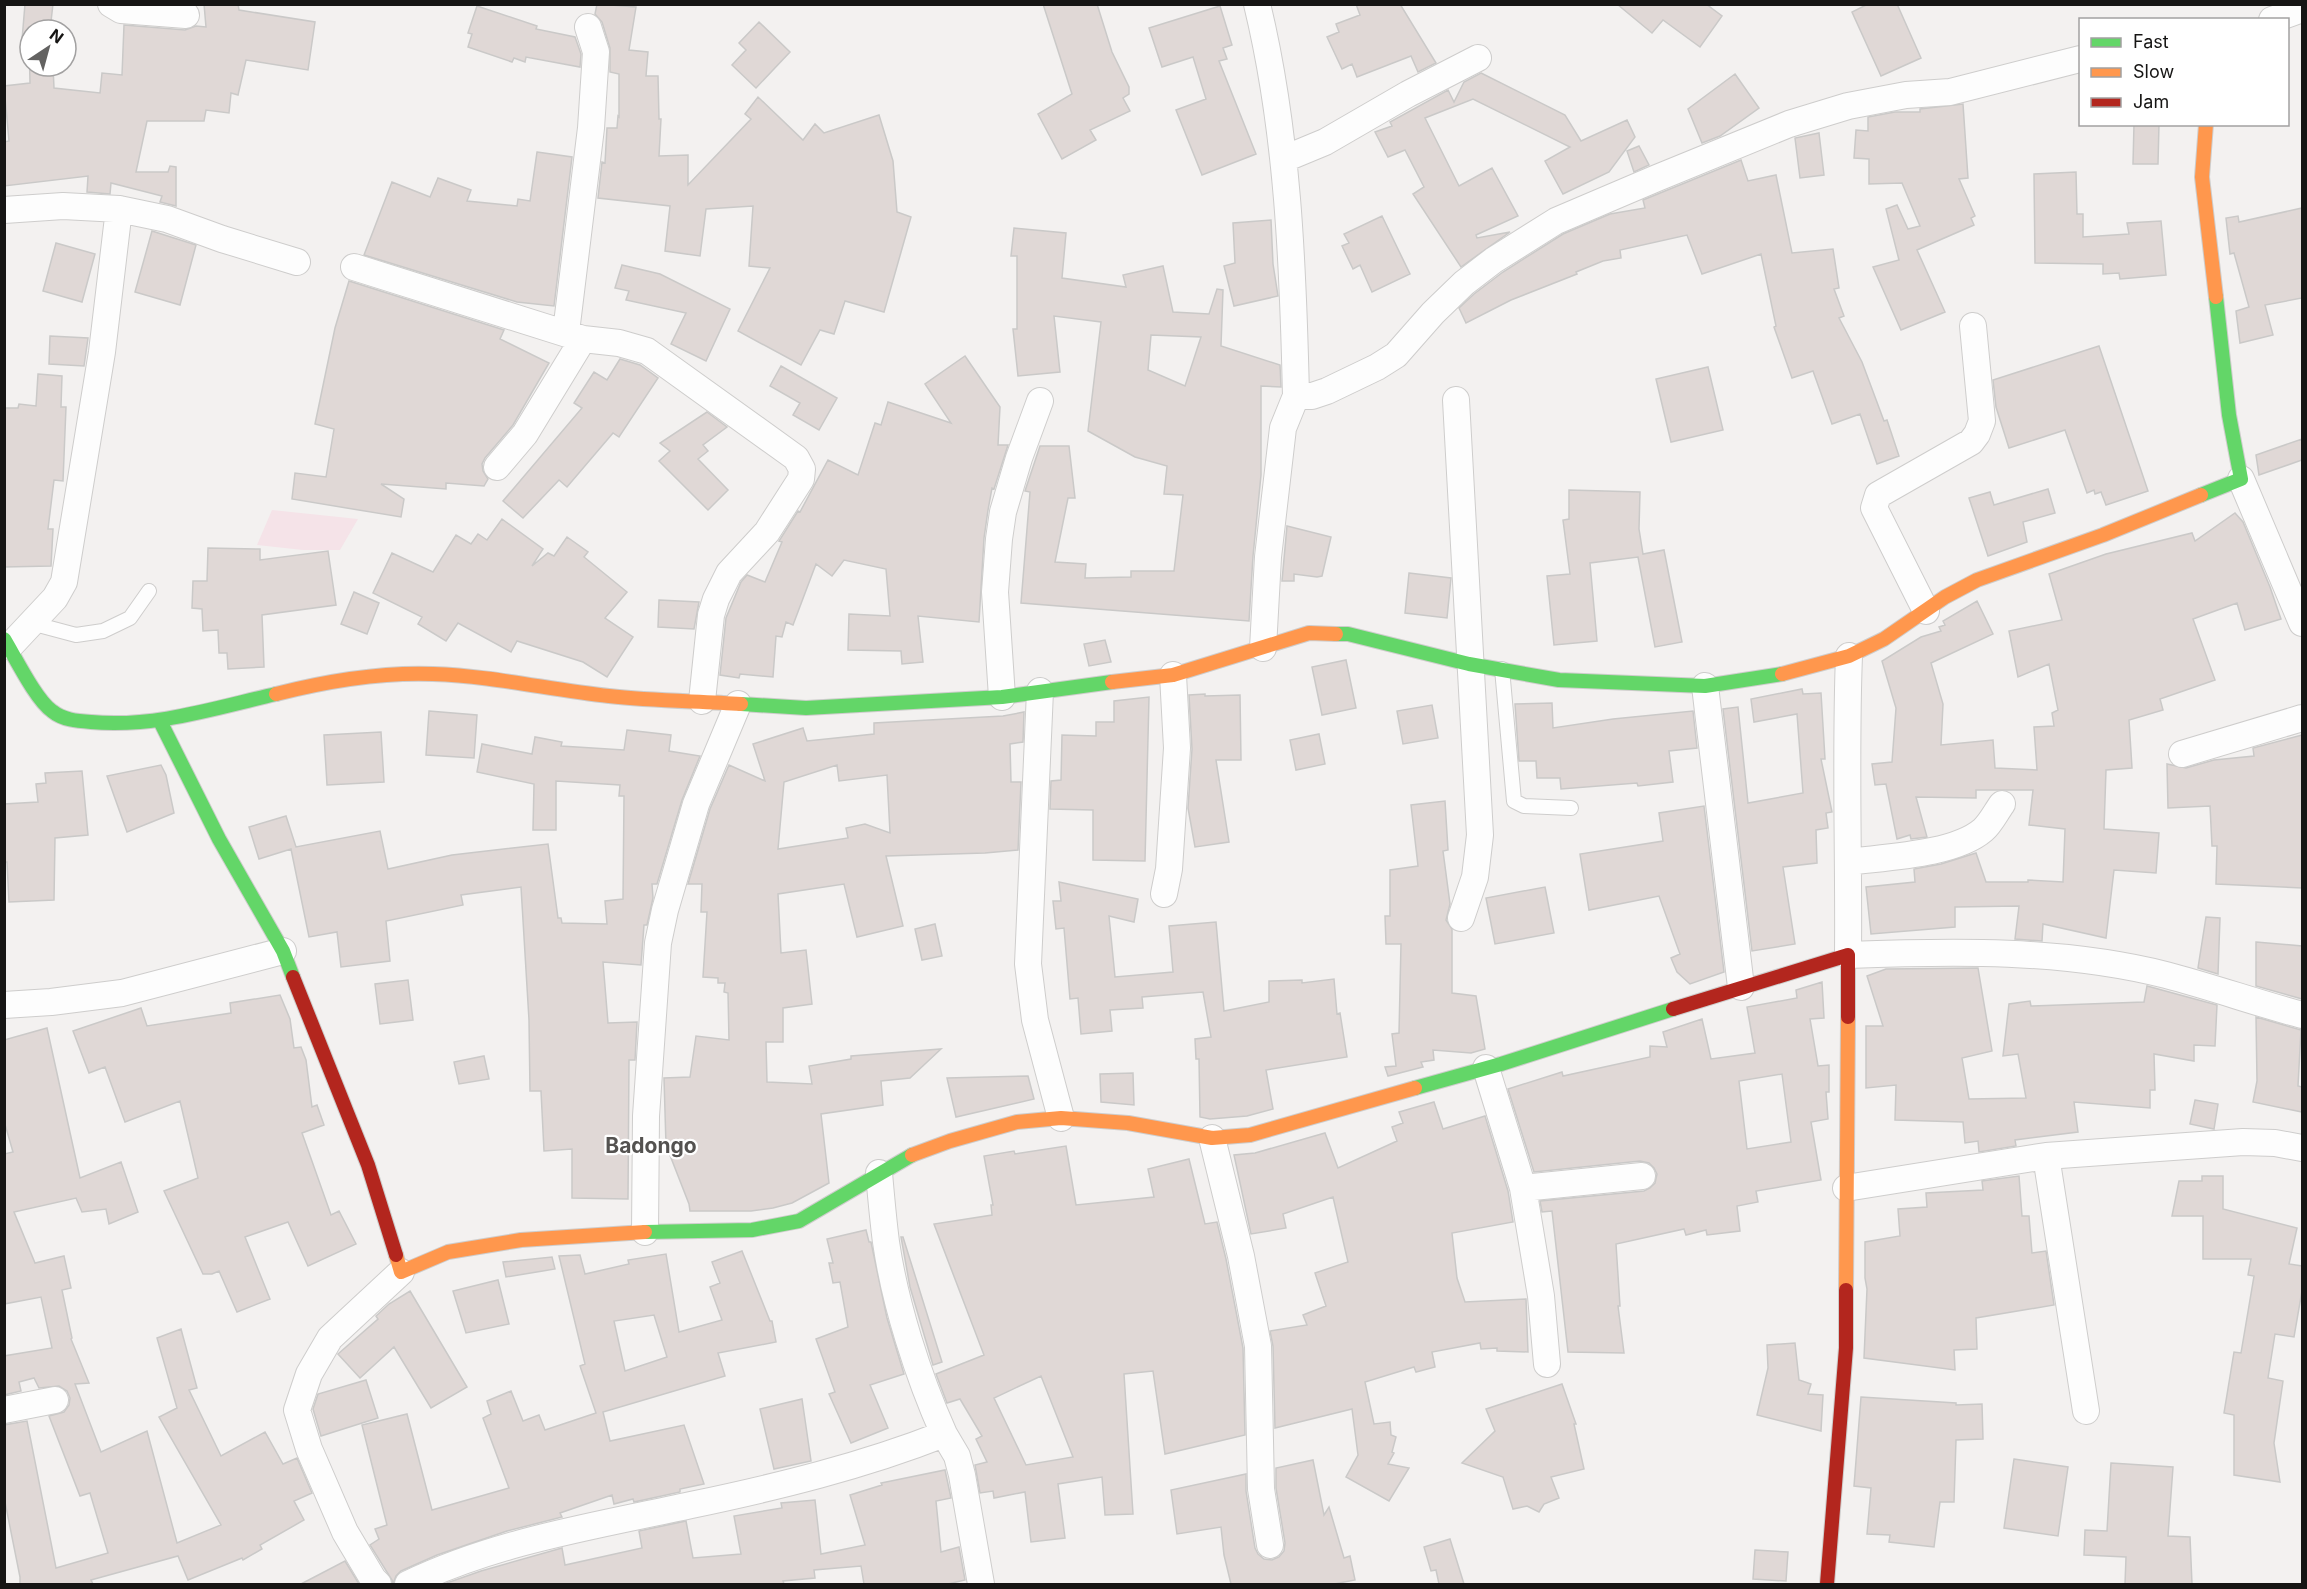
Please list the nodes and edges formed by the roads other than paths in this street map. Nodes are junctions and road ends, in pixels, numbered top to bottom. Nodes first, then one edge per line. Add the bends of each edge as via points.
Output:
1 (111, 4) edge
2 (1257, 4) edge
3 (2302, 9) edge
4 (186, 15) dead end
5 (2277, 18) edge
6 (588, 27) dead end
7 (1478, 58) dead end
8 (2079, 59) edge
9 (2206, 126) edge
10 (1284, 159) junction
11 (119, 209) junction
12 (4, 210) edge
13 (297, 262) dead end
14 (354, 267) dead end
15 (1973, 326) dead end
16 (574, 336) junction
17 (1296, 396) junction
18 (1456, 400) dead end
19 (1040, 401) dead end
20 (497, 467) dead end
21 (2241, 479) junction
22 (149, 591) dead end
23 (1926, 611) junction
24 (31, 622) junction
25 (2302, 623) edge
26 (7, 642) edge
27 (1263, 648) junction
28 (1849, 656) junction
29 (1469, 664) junction
30 (1502, 669) junction
31 (1173, 675) junction
32 (1705, 686) junction
33 (1040, 691) junction
34 (1002, 697) junction
35 (702, 701) junction
36 (738, 704) junction
37 (2302, 718) edge
38 (160, 721) junction
39 (2182, 754) dead end
40 (2002, 804) dead end
41 (1571, 808) dead end
42 (1848, 862) junction
43 (1164, 894) dead end
44 (1461, 918) dead end
45 (284, 951) junction
46 (1848, 955) junction
47 (1741, 987) junction
48 (4, 1005) edge
49 (2302, 1015) edge
50 (1486, 1068) junction
51 (1061, 1118) junction
52 (1212, 1138) junction
53 (2302, 1148) edge
54 (2046, 1156) junction
55 (879, 1173) junction
56 (1642, 1176) dead end
57 (1523, 1188) junction
58 (1846, 1188) junction
59 (645, 1232) junction
60 (401, 1272) junction
61 (1547, 1364) dead end
62 (55, 1400) dead end
63 (4, 1410) edge
64 (2086, 1411) dead end
65 (944, 1434) junction
66 (1270, 1545) dead end
67 (431, 1579) edge
68 (378, 1584) edge
69 (408, 1584) edge
70 (981, 1584) edge
71 (1827, 1584) edge

1 - 4 street via 121,10
2 - 10 street
3 - 5 street
6 - 16 street via 596,52
7 - 10 street via 1325,142
8 - 17 street via 1950,92 1906,95 1848,106 1789,124 1556,221 1494,260 1449,298 1396,355 1351,381 1312,396
9 - 21 street via 2202,177 2229,415
10 - 17 street
11 - 12 street via 63,206
11 - 13 street via 167,219
11 - 24 street via 102,352 69,564 55,597
14 - 16 street
15 - 23 street via 1982,421 1977,434 1971,442 1878,495 1874,508
16 - 20 street via 525,434
16 - 35 street via 647,351 796,458 802,469 801,479 767,532 729,573 716,599
17 - 27 street via 1283,428 1268,557
18 - 29 street
19 - 34 street via 1003,512 999,540 995,592
21 - 23 street via 1977,580
21 - 25 street
22 - 24 lane via 130,618 103,631 76,635
23 - 28 street
24 - 26 street
26 - 38 street via 51,711 70,720 111,724
27 - 29 street via 1309,633 1336,632
27 - 31 street
28 - 32 street via 1803,670
28 - 42 street
29 - 30 street
29 - 44 street via 1480,835 1475,878
30 - 32 street via 1559,680
30 - 41 lane via 1514,801 1524,806
31 - 33 street
31 - 43 street via 1177,748
32 - 47 street
33 - 34 street
33 - 51 street via 1028,964 1035,1020
34 - 36 street via 806,708
35 - 36 street
35 - 38 street via 610,696 492,679 395,674 320,683
36 - 59 street via 696,804 658,943 646,1116
37 - 39 street
38 - 45 street via 219,839
40 - 42 street via 1984,829 1958,843 1926,852
42 - 46 street
45 - 48 street via 122,993
45 - 60 street via 368,1166
46 - 47 street
46 - 49 street via 1984,952 2093,962 2166,975
46 - 58 street
47 - 50 street
50 - 52 street via 1250,1135
50 - 57 street
51 - 52 street via 1128,1123
51 - 55 street via 1017,1122 950,1141
52 - 66 street via 1258,1346 1261,1489
53 - 54 street via 2242,1142
54 - 58 street
54 - 64 street
55 - 59 street via 799,1221 752,1230
55 - 65 street via 886,1243 898,1298 927,1396
56 - 57 street
57 - 61 street via 1541,1296
58 - 71 street via 1846,1348
59 - 60 street via 521,1240 448,1252
60 - 68 street via 330,1338 309,1374 297,1410 309,1449 345,1532
62 - 63 street
65 - 67 street via 807,1478 550,1534
65 - 70 street via 957,1455 962,1475
67 - 69 street

